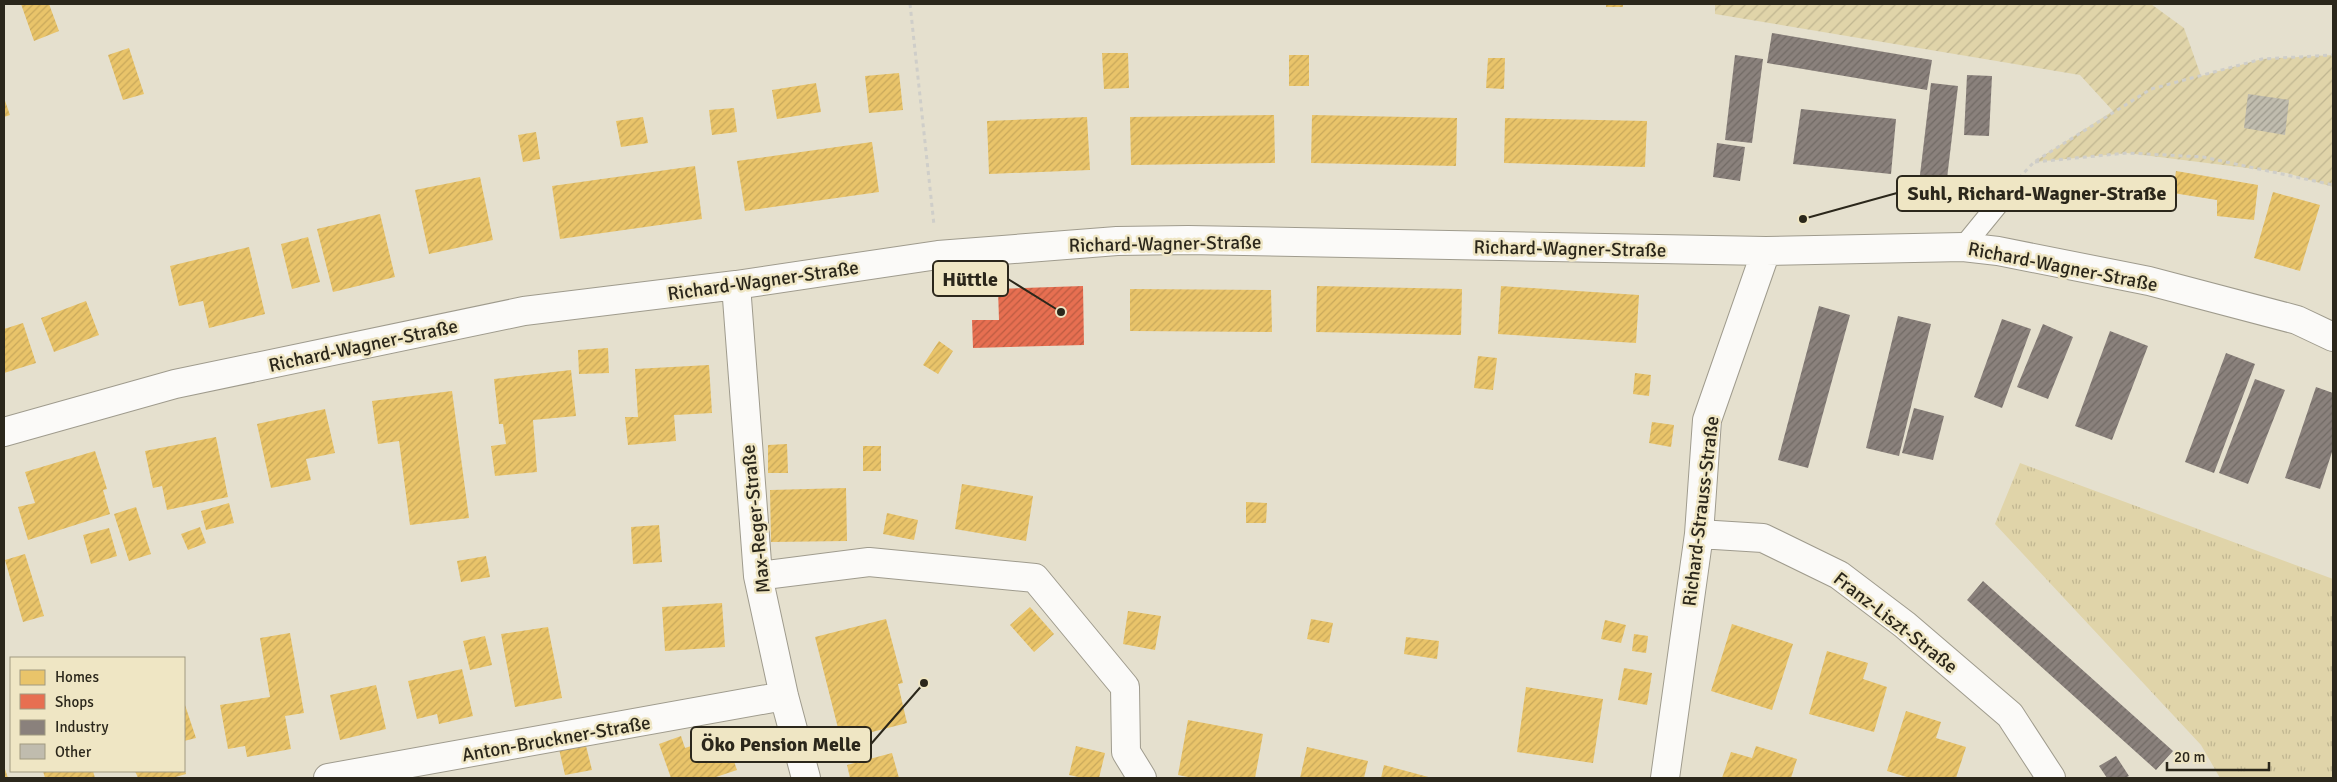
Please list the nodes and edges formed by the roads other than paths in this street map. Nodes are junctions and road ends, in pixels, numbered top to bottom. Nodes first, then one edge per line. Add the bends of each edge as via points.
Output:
1 (2003, 198) road end
2 (1963, 247) junction
3 (1766, 251) junction
4 (736, 286) junction
5 (2333, 336) edge
6 (4, 432) edge
7 (1699, 534) junction
8 (758, 576) junction
9 (784, 696) junction
10 (393, 773) edge
11 (328, 778) edge
12 (806, 778) edge
13 (1142, 778) edge
14 (1665, 778) edge
15 (2051, 778) edge

1 - 2 lane
2 - 3 street, Richard-Wagner-Straße
2 - 5 street, Richard-Wagner-Straße via 2148,281 2297,320
3 - 4 street, Richard-Wagner-Straße via 1117,240 938,255
3 - 7 street, Richard-Strauss-Straße via 1707,420
4 - 6 street, Richard-Wagner-Straße via 524,311 175,384
4 - 8 street, Max-Reger-Straße
7 - 14 street, Richard-Strauss-Straße
7 - 15 street, Franz-Liszt-Straße via 1764,538 1839,576 1905,625 2010,715
8 - 9 street, Max-Reger-Straße
8 - 13 street via 869,562 1035,578 1125,687 1126,752
9 - 10 street, Anton-Bruckner-Straße
9 - 12 street, Max-Reger-Straße
10 - 11 street, Anton-Bruckner-Straße

